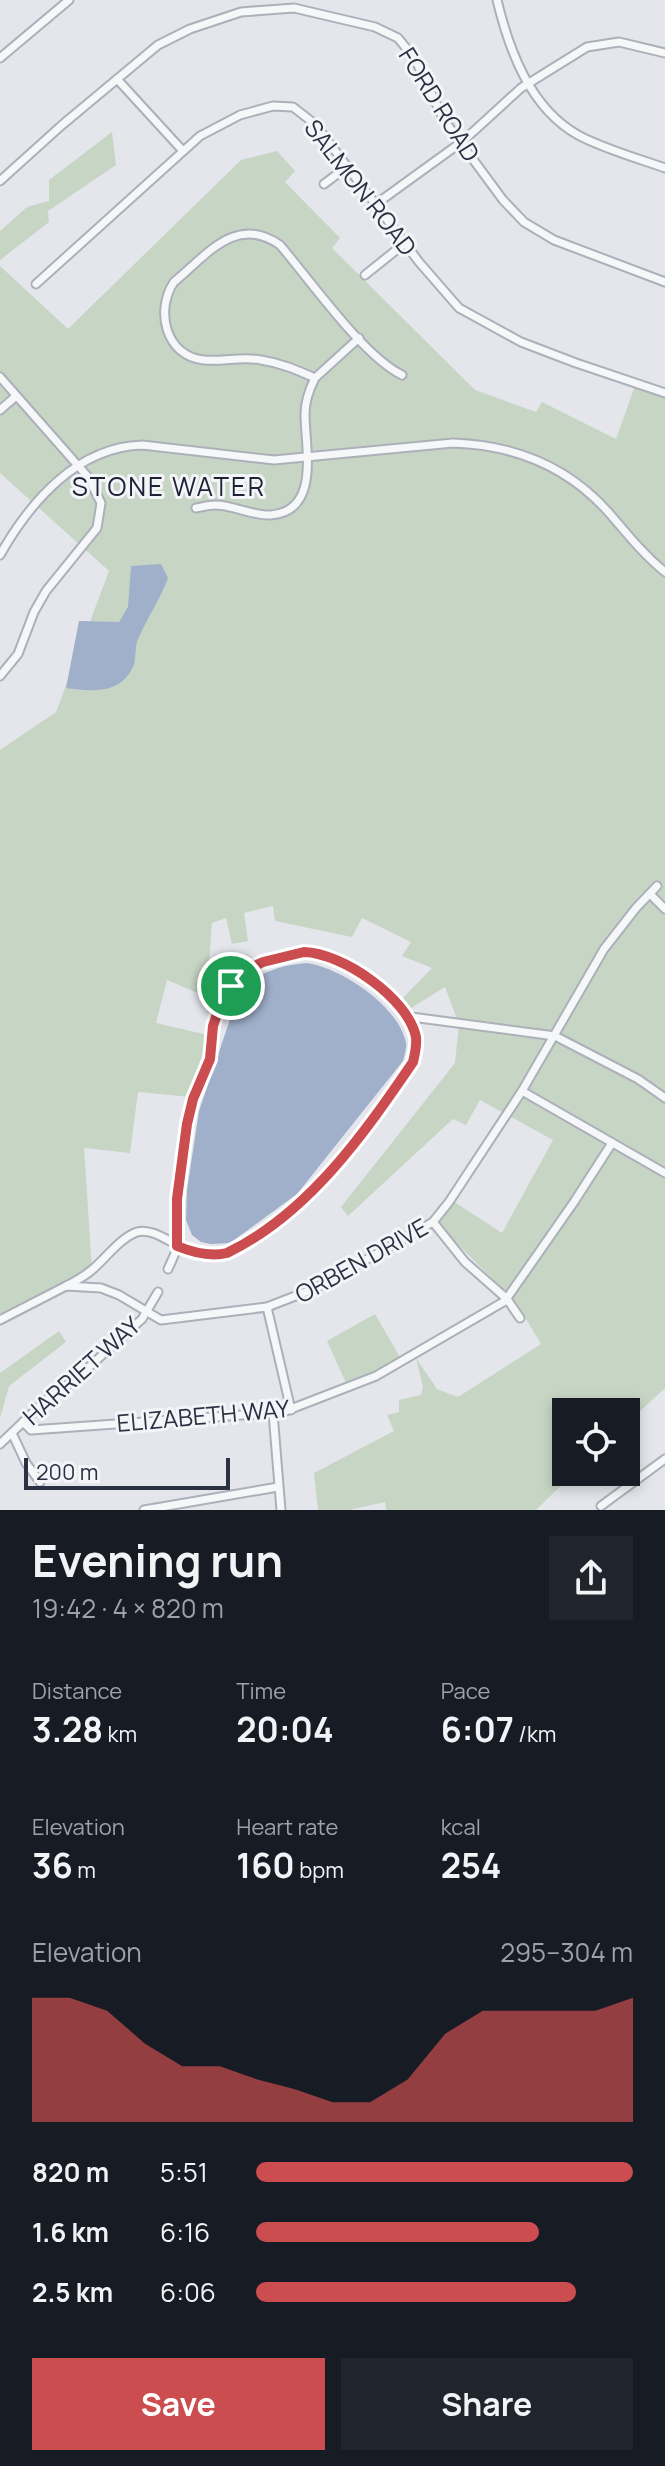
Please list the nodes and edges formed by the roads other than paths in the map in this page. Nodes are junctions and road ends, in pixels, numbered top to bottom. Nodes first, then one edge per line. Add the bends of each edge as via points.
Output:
1 (69, 0) edge
2 (246, 0) edge
3 (497, 0) edge
4 (243, 12) junction
5 (665, 53) edge
6 (0, 58) edge
7 (117, 79) junction
8 (529, 83) junction
9 (460, 143) junction
10 (183, 151) junction
11 (348, 166) junction
12 (665, 168) edge
13 (0, 181) edge
14 (324, 184) dead end
15 (376, 204) junction
16 (405, 243) junction
17 (365, 275) dead end
18 (665, 282) edge
19 (36, 284) dead end
20 (359, 338) junction
21 (402, 375) dead end
22 (0, 377) edge
23 (315, 378) junction
24 (665, 393) edge
25 (15, 397) junction
26 (0, 410) edge
27 (307, 458) junction
28 (78, 466) junction
29 (196, 508) dead end
30 (0, 555) edge
31 (665, 572) edge
32 (1, 670) edge
33 (657, 886) dead end
34 (650, 894) junction
35 (665, 909) edge
36 (404, 1016) junction
37 (555, 1036) junction
38 (522, 1091) junction
39 (665, 1098) edge
40 (612, 1143) junction
41 (665, 1173) edge
42 (433, 1222) junction
43 (177, 1246) junction
44 (168, 1269) dead end
45 (66, 1286) junction
46 (158, 1292) dead end
47 (507, 1299) junction
48 (267, 1307) junction
49 (145, 1312) junction
50 (520, 1318) dead end
51 (0, 1320) edge
52 (291, 1410) junction
53 (273, 1413) junction
54 (23, 1422) junction
55 (12, 1433) junction
56 (0, 1444) edge
57 (665, 1459) edge
58 (40, 1482) dead end
59 (278, 1487) junction
60 (601, 1506) dead end
61 (144, 1510) edge
62 (281, 1510) edge

1 - 6 street
2 - 4 street
3 - 8 street via 509,45
4 - 7 street, FORD ROAD via 177,34
4 - 9 street, FORD ROAD via 294,8 387,31 410,51
5 - 8 street via 619,42 596,44
7 - 10 street
7 - 13 street, FORD ROAD
8 - 9 street
8 - 12 street via 578,135
9 - 15 street
9 - 18 street, FORD ROAD via 503,200 533,229
10 - 11 street, SALMON ROAD via 240,115 288,105 307,116
10 - 19 street, SALMON ROAD
11 - 14 street
11 - 15 street, SALMON ROAD
15 - 16 street, SALMON ROAD
16 - 17 street
16 - 24 street, SALMON ROAD via 439,287 473,317 521,342
20 - 21 street via 387,368
20 - 23 street
20 - 23 street via 280,245 263,235 226,238 174,282 163,308 166,328 177,346 194,358 256,359
22 - 25 street
23 - 27 street via 304,413
25 - 26 street
25 - 28 street
27 - 28 street via 254,459 142,445 111,450
27 - 29 street via 302,494 280,513 216,505
27 - 31 street via 453,443 517,452 576,483
28 - 30 street via 39,498
28 - 32 street via 97,492 99,522 46,591 18,654
33 - 34 street, ORBEN DRIVE
34 - 35 street
34 - 37 street, ORBEN DRIVE via 604,949
36 - 37 street
36 - 43 street via 416,1038 413,1062 314,1189 276,1224 227,1253
36 - 43 street via 394,1000 361,973 316,952 288,955 244,971 218,1011 210,1059 190,1111 177,1199
37 - 38 street, ORBEN DRIVE
37 - 39 street
38 - 40 street
38 - 42 street, ORBEN DRIVE
40 - 41 street
40 - 47 street, ELIZABETH WAY
42 - 47 street via 465,1262
42 - 48 street, ORBEN DRIVE via 316,1288
43 - 44 street
43 - 45 street via 152,1233 136,1232
45 - 49 street, ORBEN DRIVE via 101,1288
45 - 51 street
46 - 49 street, HARRIET WAY
47 - 50 street
47 - 52 street, ELIZABETH WAY via 376,1376
48 - 49 street, ORBEN DRIVE via 168,1320
48 - 52 street
49 - 54 street, HARRIET WAY
52 - 53 street, ELIZABETH WAY
53 - 54 street, ELIZABETH WAY via 31,1430
53 - 59 street
54 - 55 street, HARRIET WAY
55 - 56 street, HARRIET WAY
55 - 58 street
57 - 60 street
59 - 61 street
59 - 62 street

